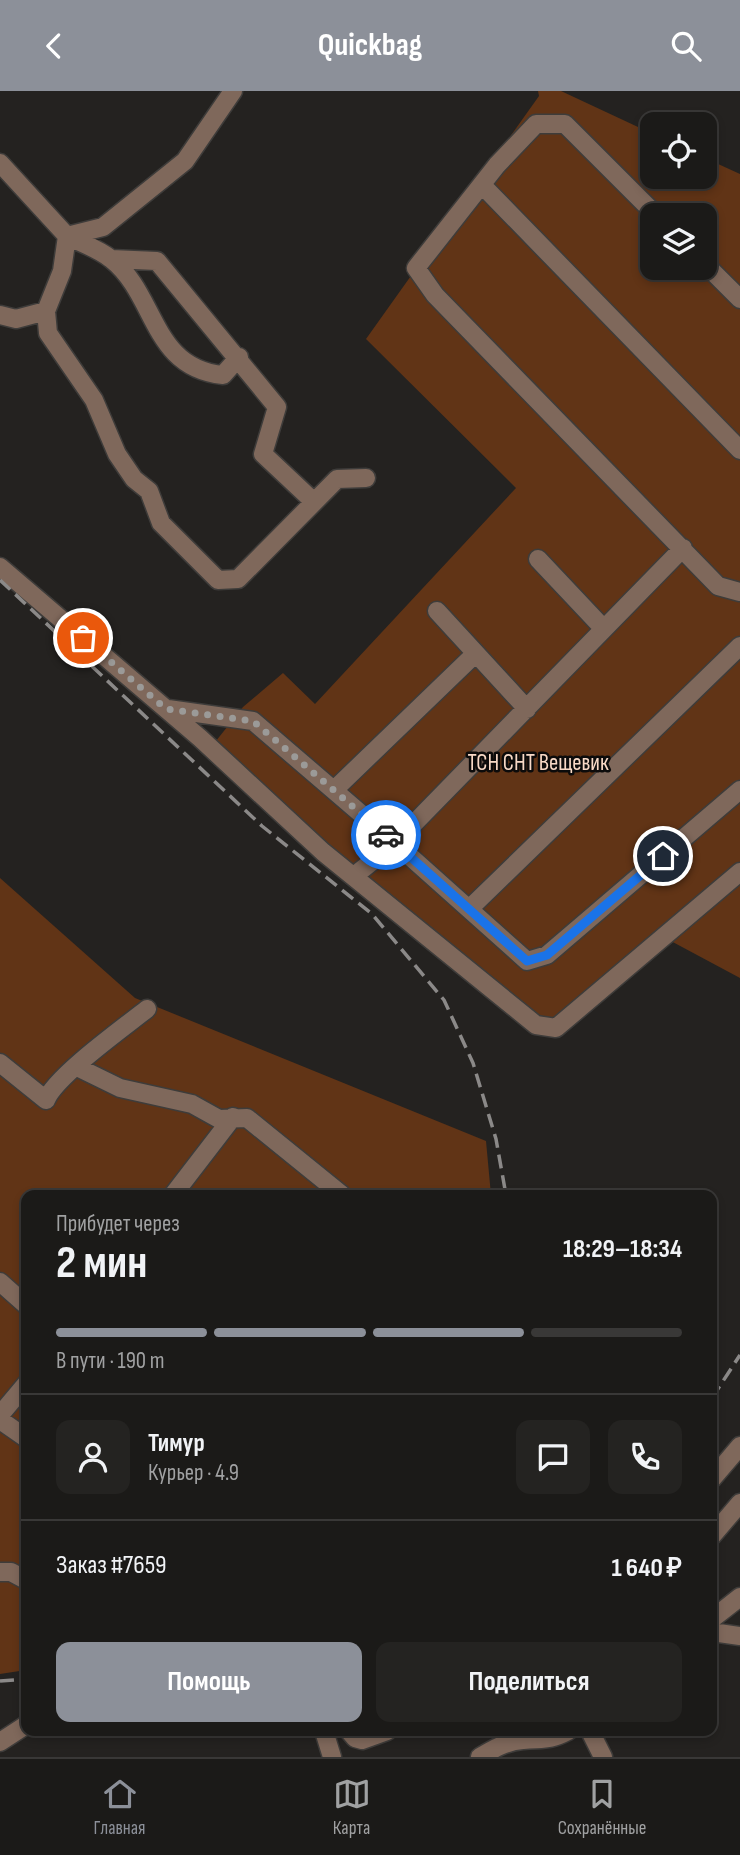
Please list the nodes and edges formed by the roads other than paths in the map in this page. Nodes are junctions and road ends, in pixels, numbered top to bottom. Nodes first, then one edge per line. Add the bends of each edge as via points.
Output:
1 (233, 91) edge
2 (0, 163) edge
3 (482, 185) junction
4 (644, 203) edge
5 (67, 236) junction
6 (111, 259) junction
7 (717, 276) edge
8 (740, 299) edge
9 (46, 311) junction
10 (0, 315) edge
11 (239, 357) junction
12 (740, 450) edge
13 (366, 478) dead end
14 (313, 501) junction
15 (683, 548) junction
16 (538, 559) dead end
17 (0, 567) edge
18 (740, 592) edge
19 (437, 611) dead end
20 (603, 628) junction
21 (740, 646) edge
22 (475, 654) junction
23 (166, 709) junction
24 (527, 709) junction
25 (334, 790) junction
26 (740, 790) edge
27 (395, 843) junction
28 (740, 872) edge
29 (354, 876) junction
30 (469, 909) junction
31 (147, 1009) dead end
32 (0, 1063) edge
33 (77, 1067) junction
34 (233, 1117) junction
35 (177, 1190) edge
36 (336, 1190) edge
37 (0, 1282) edge
38 (21, 1301) edge
39 (21, 1391) edge
40 (0, 1418) edge
41 (21, 1433) edge
42 (740, 1446) edge
43 (717, 1473) edge
44 (740, 1503) edge
45 (717, 1530) edge
46 (0, 1572) edge
47 (21, 1577) edge
48 (740, 1597) edge
49 (717, 1615) edge
50 (717, 1633) edge
51 (740, 1636) edge
52 (21, 1728) edge
53 (326, 1736) edge
54 (558, 1736) edge
55 (592, 1736) edge
56 (0, 1742) edge
57 (332, 1757) edge
58 (480, 1757) edge
59 (603, 1757) edge

1 - 5 street via 185,162 103,227
2 - 5 street
3 - 4 street via 536,124 565,124
3 - 12 street
3 - 15 street via 416,268 435,295
5 - 6 street
5 - 9 street via 62,271
6 - 11 street via 157,261
6 - 11 street via 180,359 202,373 223,375
7 - 8 street
9 - 10 street via 16,319
9 - 14 street via 48,333 94,400 117,454 149,491 161,523 218,580 238,579
11 - 14 street via 277,407 263,454
13 - 14 street via 337,479
15 - 18 street via 719,586
15 - 20 street
16 - 20 street
17 - 23 street
19 - 22 street
20 - 24 street
21 - 30 street
22 - 24 street
22 - 25 street
23 - 25 street via 253,721
23 - 29 street
24 - 27 street
25 - 27 street
26 - 30 street via 547,955 527,961
27 - 29 street
27 - 30 street
28 - 29 street via 556,1028 536,1025
31 - 33 street
32 - 33 street via 46,1100
33 - 34 street via 120,1089 192,1104 219,1119
34 - 35 street
34 - 36 street via 247,1118
37 - 38 street
39 - 40 street
40 - 41 street
42 - 43 street
44 - 45 street
46 - 47 street
48 - 49 street
50 - 51 street
52 - 56 street
53 - 57 street
54 - 58 street via 498,1746
55 - 59 street

